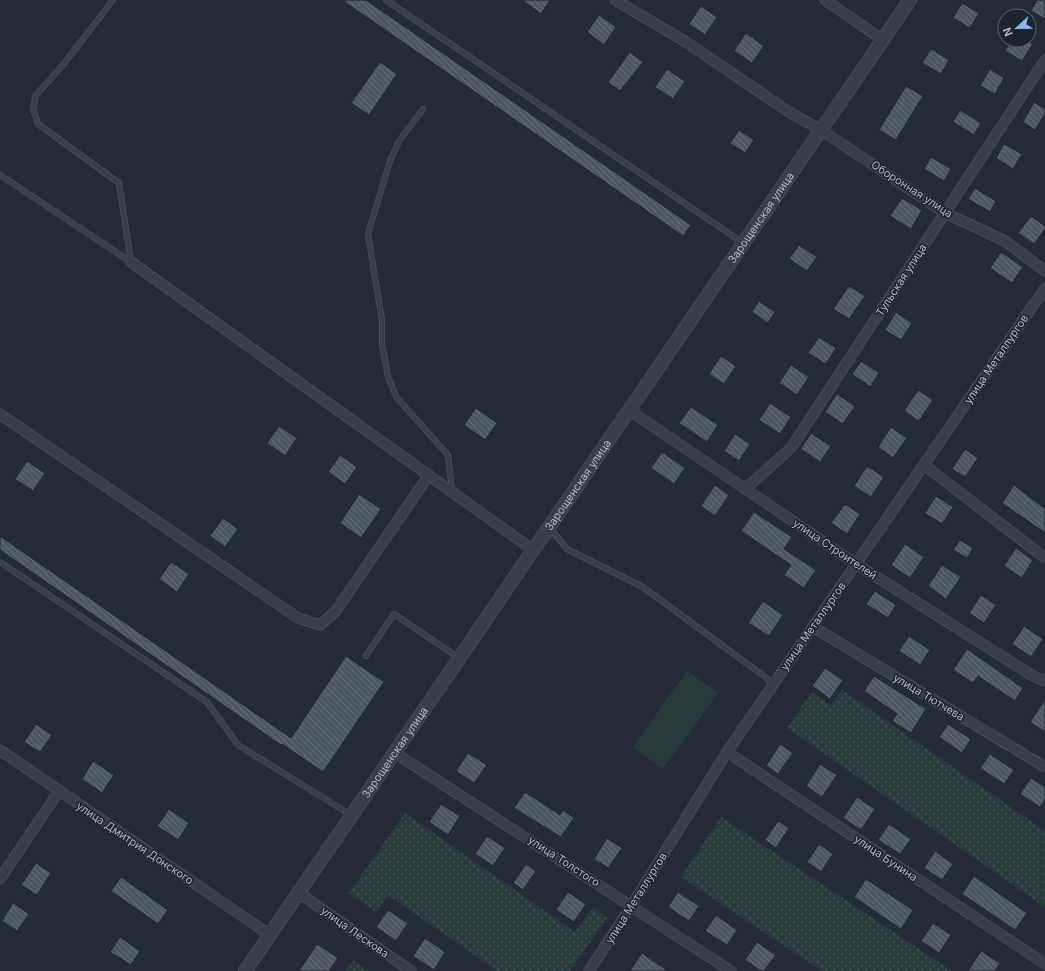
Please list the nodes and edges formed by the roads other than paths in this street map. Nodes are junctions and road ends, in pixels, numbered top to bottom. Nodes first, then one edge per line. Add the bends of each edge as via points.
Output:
1 (113, 0) edge
2 (386, 0) edge
3 (615, 0) edge
4 (825, 0) edge
5 (910, 0) edge
6 (883, 40) junction
7 (1045, 60) edge
8 (423, 109) dead end
9 (821, 130) junction
10 (0, 175) edge
11 (945, 213) junction
12 (743, 243) junction
13 (131, 262) junction
14 (1045, 271) edge
15 (1045, 288) edge
16 (629, 410) junction
17 (0, 414) edge
18 (924, 465) junction
19 (429, 475) junction
20 (745, 489) junction
21 (452, 492) junction
22 (549, 528) junction
23 (533, 550) junction
24 (1045, 558) edge
25 (0, 562) edge
26 (856, 564) junction
27 (813, 627) junction
28 (366, 656) dead end
29 (460, 658) junction
30 (1045, 681) edge
31 (773, 683) junction
32 (0, 750) edge
33 (727, 752) junction
34 (395, 753) junction
35 (1045, 767) edge
36 (59, 791) junction
37 (351, 815) junction
38 (0, 879) edge
39 (299, 893) junction
40 (632, 905) junction
41 (270, 935) junction
42 (1045, 964) edge
43 (245, 971) edge
44 (411, 971) edge
45 (589, 971) edge
46 (731, 971) edge

1 - 13 lane via 63,65 36,95 33,108 38,124 119,183
2 - 12 lane
3 - 9 street, Оборонная улица via 686,42 789,112
4 - 6 street
5 - 6 street, Зарощенская улица
6 - 9 street, Зарощенская улица
7 - 11 street, Тульская улица
8 - 21 lane via 399,141 390,161 368,234 388,377 397,398 448,455
9 - 11 street, Оборонная улица
9 - 12 street, Зарощенская улица
10 - 13 lane
11 - 14 street, Оборонная улица via 1006,241
11 - 20 street, Тульская улица via 791,448
12 - 16 street, Зарощенская улица
13 - 19 street
15 - 18 street, улица Металлургов
16 - 20 street, улица Строителей
16 - 22 street, Зарощенская улица
17 - 19 street via 298,618 320,626 335,612
18 - 24 street
18 - 26 street, улица Металлургов
19 - 21 street
20 - 26 street, улица Строителей
21 - 23 street
22 - 23 street, Зарощенская улица
22 - 31 lane via 567,549 643,587
23 - 29 street, Зарощенская улица
25 - 37 lane via 208,702 238,745
26 - 27 street, улица Металлургов
26 - 30 street, улица Строителей via 1033,676
27 - 31 street, улица Металлургов
27 - 35 street, улица Тютчева
28 - 29 lane via 394,614
29 - 34 street, Зарощенская улица
31 - 33 street, улица Металлургов
32 - 36 street, улица Дмитрия Донского
33 - 40 street, улица Металлургов
33 - 42 street, улица Бунина
34 - 37 street, Зарощенская улица
34 - 40 street, улица Толстого
36 - 38 street
36 - 41 street, улица Дмитрия Донского
37 - 39 street, Зарощенская улица
39 - 41 street, Зарощенская улица
39 - 44 street, улица Лескова
40 - 45 street, улица Металлургов
40 - 46 street, улица Толстого
41 - 43 street, Зарощенская улица

